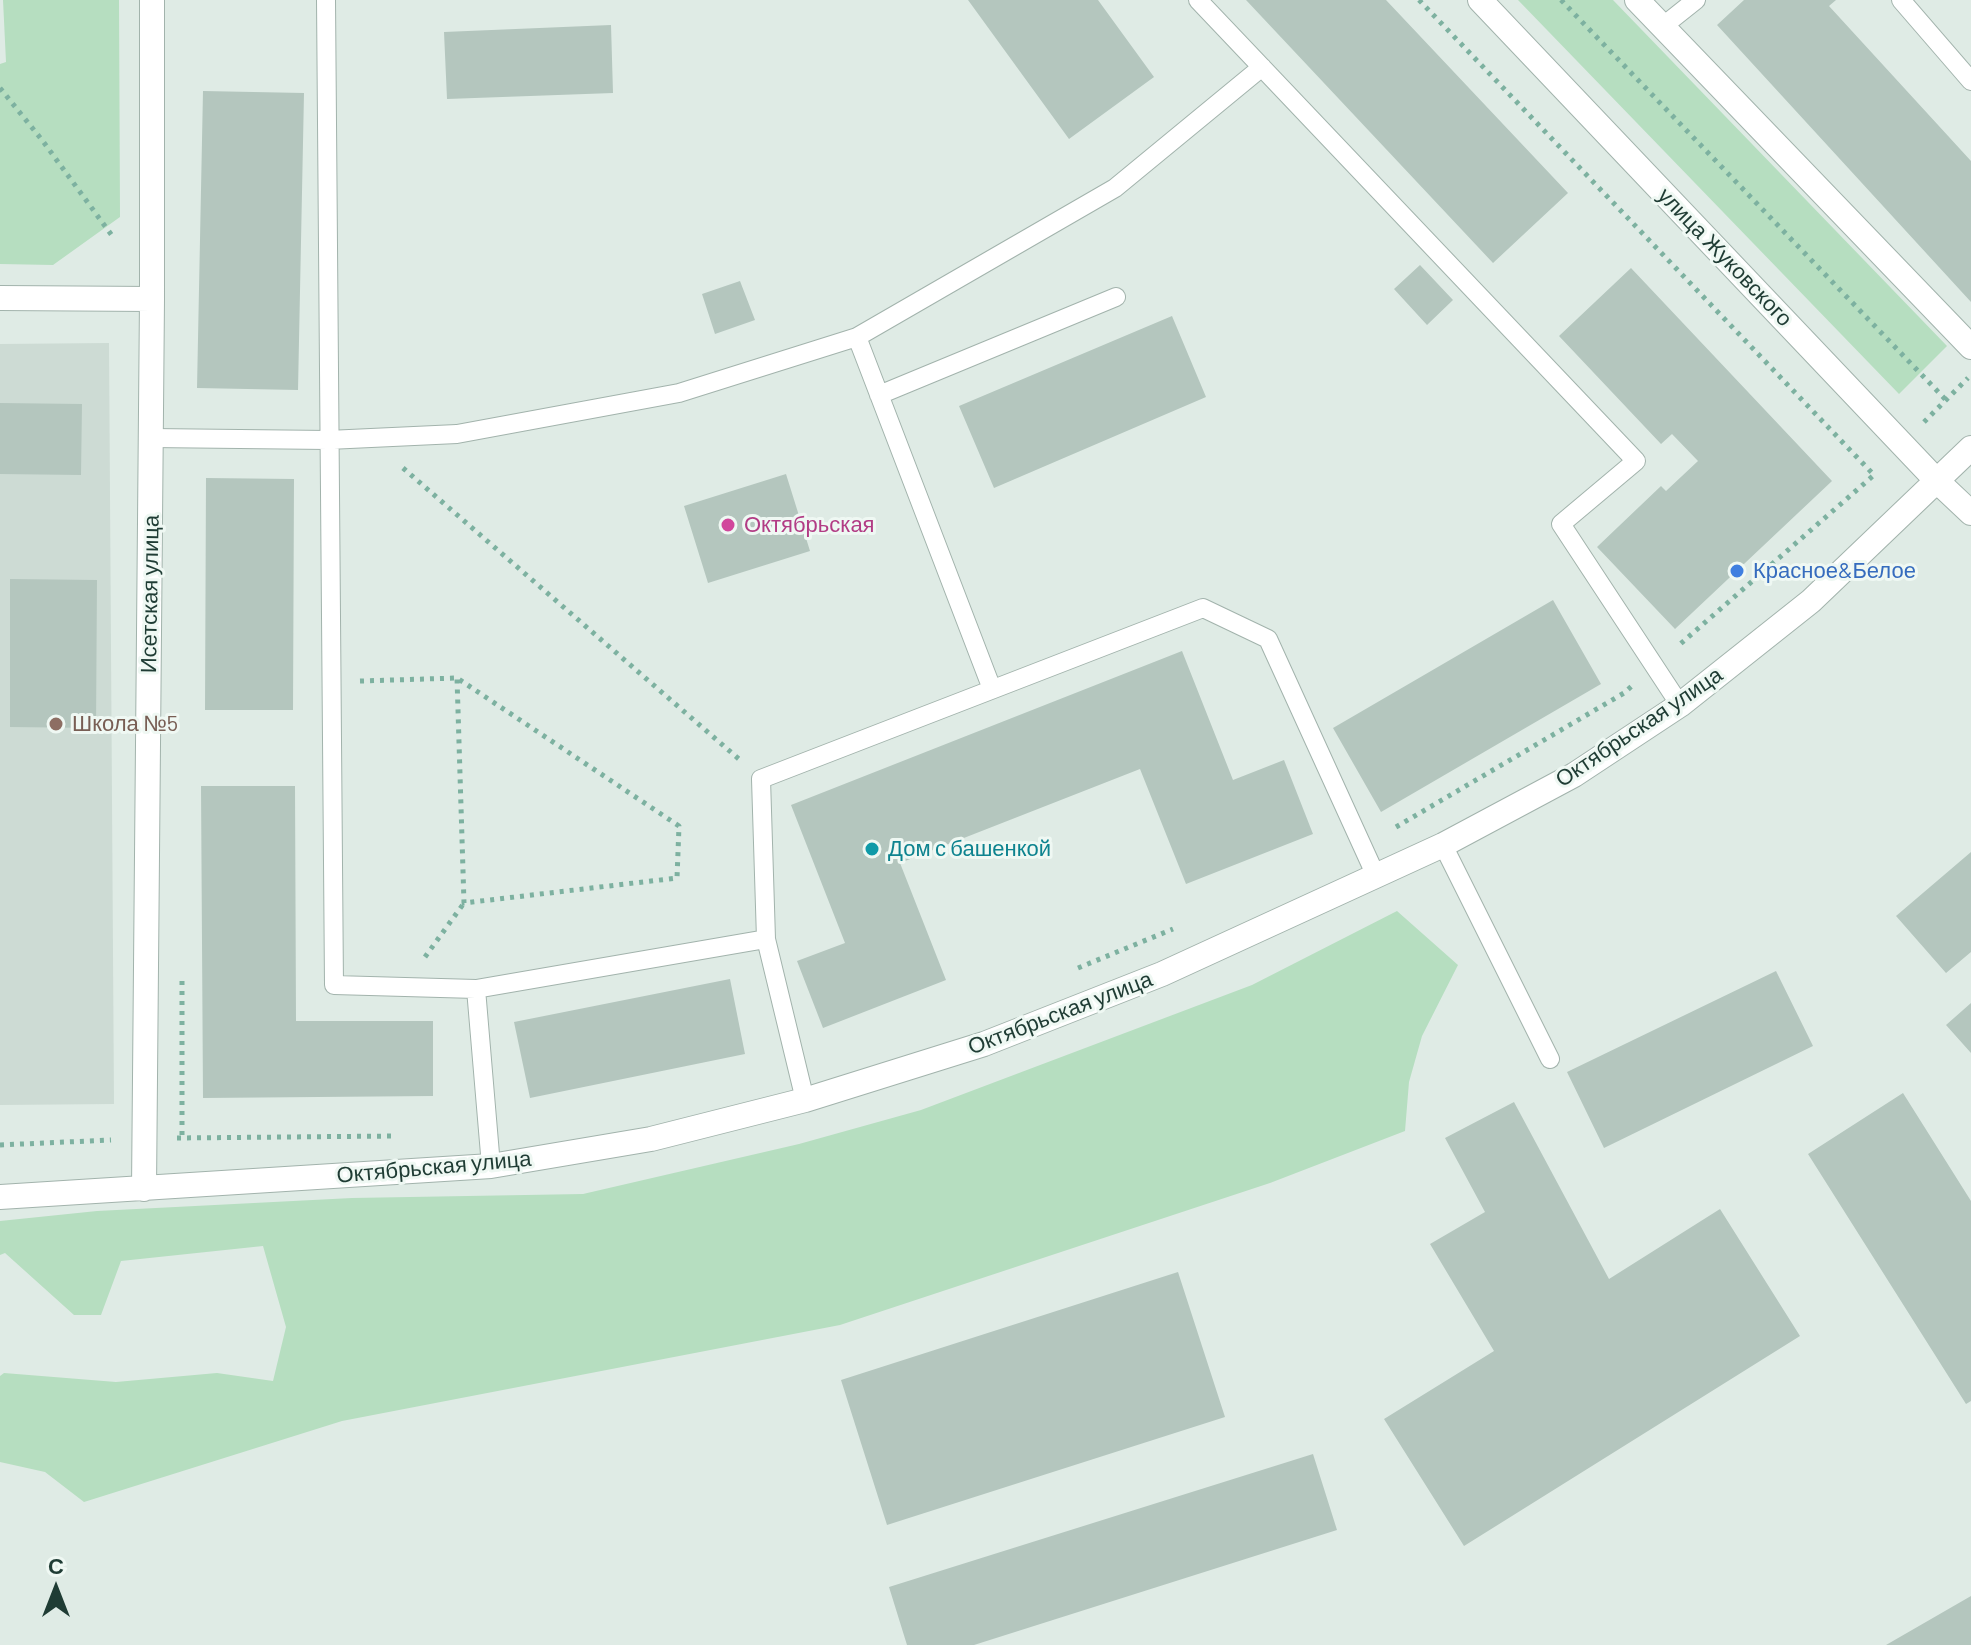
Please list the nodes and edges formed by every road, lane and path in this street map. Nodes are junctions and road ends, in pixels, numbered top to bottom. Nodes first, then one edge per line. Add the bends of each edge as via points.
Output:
1 (152, 0) edge
2 (326, 0) edge
3 (1198, 0) edge
4 (1419, 0) edge
5 (1480, 0) edge
6 (1561, 0) edge
7 (1637, 0) edge
8 (1696, 0) edge
9 (1901, 0) edge
10 (1662, 27) junction
11 (1262, 67) junction
12 (1971, 81) edge
13 (0, 88) edge
14 (113, 237) dead end
15 (1116, 297) dead end
16 (0, 298) edge
17 (152, 299) junction
18 (857, 337) junction
19 (1971, 347) edge
20 (879, 395) junction
21 (1946, 400) dead end
22 (151, 438) junction
23 (369, 438) junction
24 (328, 440) junction
25 (1971, 448) edge
26 (1937, 481) junction
27 (1971, 513) edge
28 (1654, 667) junction
29 (457, 678) junction
30 (331, 682) junction
31 (992, 689) junction
32 (1680, 705) junction
33 (761, 779) junction
34 (1443, 845) junction
35 (1362, 847) junction
36 (1376, 876) junction
37 (464, 903) junction
38 (1185, 924) dead end
39 (766, 939) junction
40 (1069, 972) dead end
41 (403, 987) junction
42 (476, 989) junction
43 (1550, 1059) dead end
44 (805, 1100) junction
45 (397, 1136) dead end
46 (145, 1139) junction
47 (0, 1145) edge
48 (491, 1166) junction
49 (144, 1189) junction
50 (0, 1197) edge

1 - 17 street, Исетская улица
2 - 24 lane
3 - 11 lane
4 - 28 path via 1874,475
5 - 26 street, улица Жуковского
6 - 21 path
7 - 10 street
8 - 10 lane
9 - 12 lane
10 - 19 street
11 - 18 lane via 1115,188
11 - 28 lane via 1636,461 1561,524
13 - 14 path
15 - 20 lane
16 - 17 street
17 - 22 street, Исетская улица
18 - 20 lane
18 - 23 lane via 679,393 457,434
20 - 31 lane
22 - 24 lane
22 - 46 street, Исетская улица
23 - 24 lane
23 - 33 path
24 - 30 lane
25 - 26 street, Октябрьская улица
26 - 27 street, улица Жуковского
26 - 32 street, Октябрьская улица via 1811,601
28 - 32 lane
28 - 35 path via 1624,693
29 - 30 path
29 - 37 path
29 - 37 path via 679,826 677,878
30 - 41 lane via 334,985
31 - 33 lane
31 - 35 lane via 1203,608 1268,639
32 - 34 street, Октябрьская улица via 1574,775
33 - 39 lane
34 - 36 street, Октябрьская улица
34 - 43 lane
35 - 36 lane
36 - 44 street, Октябрьская улица via 1162,974 984,1044
37 - 41 path
38 - 40 path
39 - 42 lane
39 - 44 lane
41 - 42 lane
42 - 48 lane
44 - 48 street, Октябрьская улица via 651,1139
45 - 46 path
46 - 47 path
46 - 49 street, Исетская улица
48 - 49 street, Октябрьская улица
49 - 50 street, Октябрьская улица

